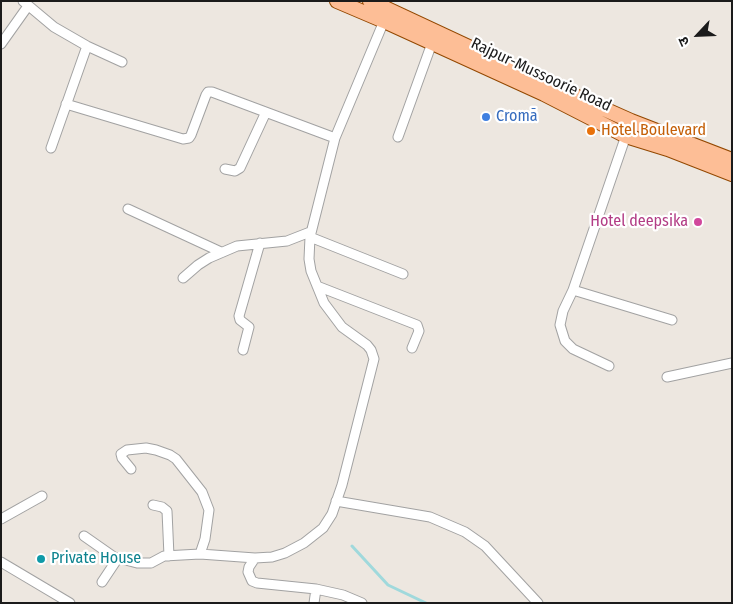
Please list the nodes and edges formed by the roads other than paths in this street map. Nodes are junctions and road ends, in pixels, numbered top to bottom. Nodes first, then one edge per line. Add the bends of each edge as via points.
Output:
1 (337, 1) edge
2 (370, 1) edge
3 (26, 4) edge
4 (384, 21) junction
5 (432, 43) junction
6 (1, 44) edge
7 (87, 46) junction
8 (122, 62) dead end
9 (66, 104) junction
10 (266, 112) junction
11 (631, 121) junction
12 (626, 136) junction
13 (398, 137) dead end
14 (335, 138) junction
15 (51, 148) dead end
16 (732, 160) edge
17 (225, 169) dead end
18 (732, 174) edge
19 (128, 209) dead end
20 (310, 235) junction
21 (260, 243) junction
22 (221, 252) junction
23 (403, 274) dead end
24 (183, 278) dead end
25 (316, 286) junction
26 (573, 290) junction
27 (672, 320) dead end
28 (412, 348) dead end
29 (243, 350) dead end
30 (732, 363) edge
31 (609, 366) dead end
32 (667, 377) dead end
33 (131, 470) dead end
34 (42, 496) dead end
35 (336, 501) junction
36 (153, 504) dead end
37 (1, 519) edge
38 (84, 536) dead end
39 (200, 554) junction
40 (169, 556) junction
41 (118, 558) junction
42 (255, 558) junction
43 (2, 566) edge
44 (102, 582) dead end
45 (316, 588) junction
46 (70, 603) edge
47 (314, 603) edge
48 (362, 603) edge
49 (538, 603) edge

1 - 4 main road, Rajpur-Mussoorie Road
2 - 11 main road, Rajpur-Mussoorie Road
3 - 6 street
3 - 7 street via 54,27
4 - 5 main road, Rajpur-Mussoorie Road
4 - 14 street
5 - 12 main road, Rajpur-Mussoorie Road
5 - 13 street
7 - 8 street
7 - 9 street
9 - 10 street via 183,139 191,135 208,92
9 - 15 street
10 - 14 street
10 - 17 street via 240,168
11 - 12 street
11 - 16 main road, Rajpur-Mussoorie Road
12 - 18 main road, Rajpur-Mussoorie Road via 668,148
12 - 26 street
14 - 20 street
19 - 22 street
20 - 21 street
20 - 23 street
20 - 25 street via 309,259
21 - 22 street
21 - 29 street via 239,316 249,327
22 - 24 street
25 - 28 street via 417,325 419,331
25 - 35 street via 333,317 367,345 374,359
26 - 27 street
26 - 31 street via 560,326 565,341 573,349
30 - 32 street
33 - 39 street via 122,458 122,452 127,450 146,448 176,459 202,492 209,510
34 - 37 street
35 - 42 street via 332,514 314,536 285,553
35 - 49 street via 430,517 465,532 485,546
36 - 40 street via 167,511
38 - 41 street
39 - 40 street
39 - 42 street
40 - 41 street via 144,564
41 - 44 street
42 - 45 street via 248,572 252,581
43 - 46 street
45 - 47 street
45 - 48 street

